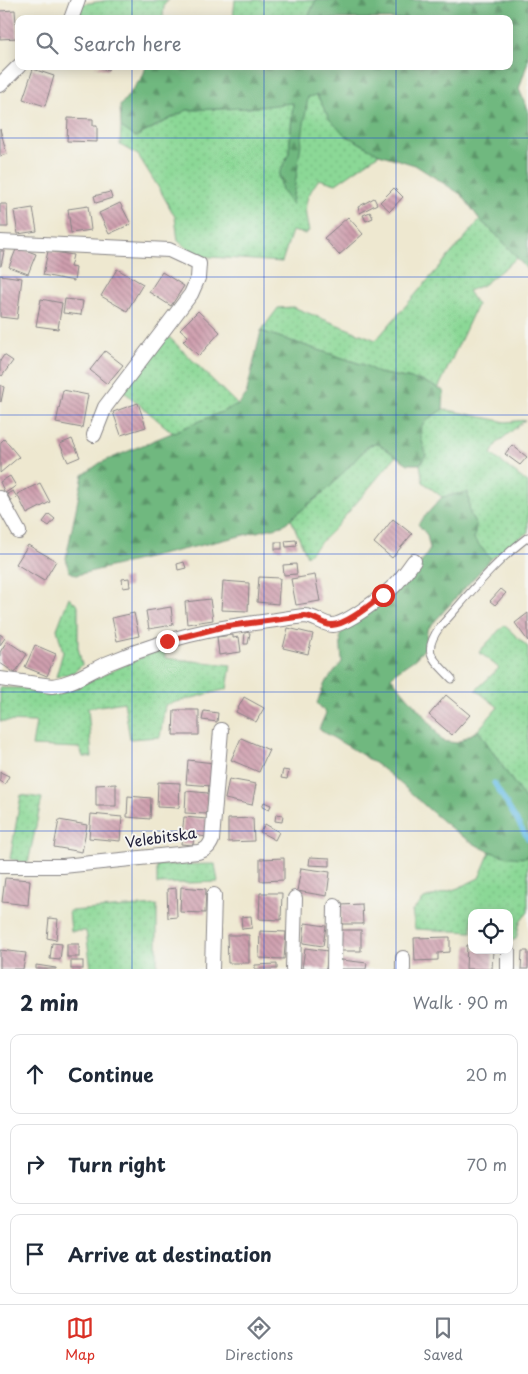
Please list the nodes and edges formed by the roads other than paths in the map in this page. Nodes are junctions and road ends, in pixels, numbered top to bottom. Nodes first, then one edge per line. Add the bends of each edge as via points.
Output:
1 (78, 0) edge
2 (72, 15) edge
3 (15, 70) edge
4 (0, 85) edge
5 (0, 242) edge
6 (94, 435) dead end
7 (0, 498) edge
8 (19, 532) dead end
9 (528, 538) edge
10 (414, 561) dead end
11 (452, 679) dead end
12 (0, 680) edge
13 (221, 730) dead end
14 (0, 866) edge
15 (214, 895) dead end
16 (295, 898) dead end
17 (335, 906) dead end
18 (508, 954) edge
19 (212, 969) edge
20 (294, 969) edge
21 (334, 969) edge
22 (508, 969) edge

1 - 2 street
3 - 4 street
5 - 6 street via 169,250 199,264 198,278 191,294 105,407
7 - 8 street
9 - 11 lane via 509,551 432,638 429,649
10 - 12 street via 394,586 336,625 304,616 221,627 167,641 108,663 68,683 52,686
13 - 14 street, Velebitska via 209,847 189,853 64,866
15 - 19 street
16 - 20 street
17 - 21 street
18 - 22 street

